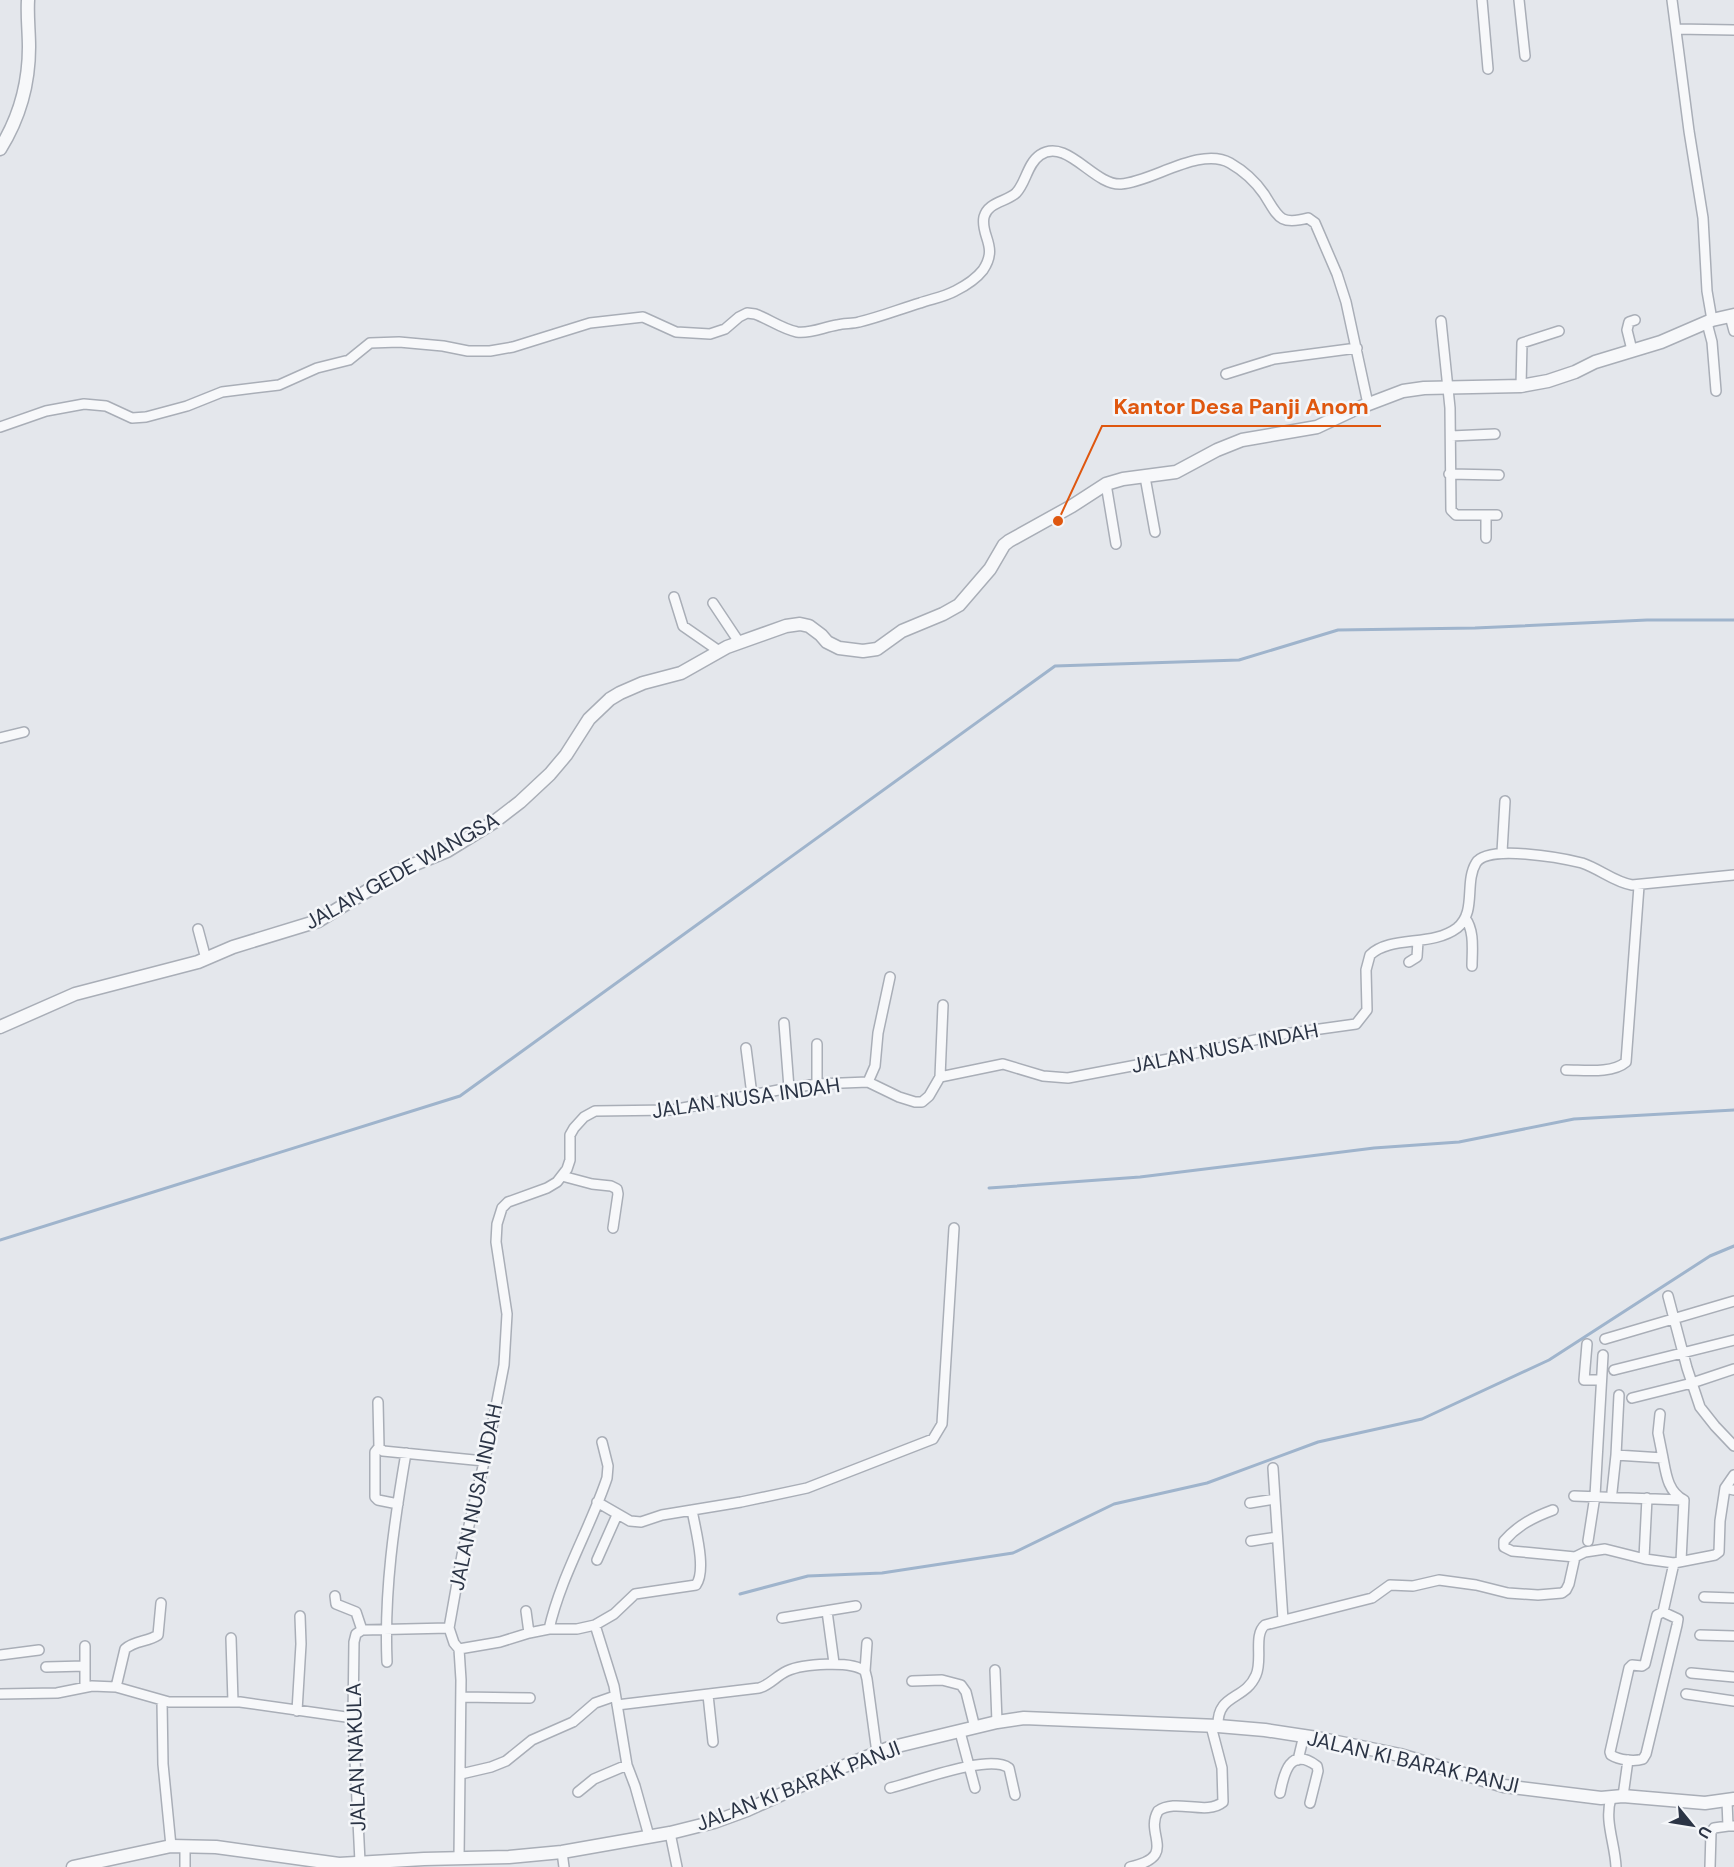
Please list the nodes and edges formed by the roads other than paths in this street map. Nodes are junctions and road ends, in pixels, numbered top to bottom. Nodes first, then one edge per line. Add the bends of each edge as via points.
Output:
1 (27, 0) edge
2 (1482, 0) edge
3 (1519, 0) edge
4 (1672, 0) edge
5 (1676, 29) junction
6 (1734, 30) edge
7 (1525, 56) dead end
8 (1488, 69) dead end
9 (0, 149) edge
10 (1732, 315) edge
11 (1635, 320) dead end
12 (1441, 321) dead end
13 (1709, 322) junction
14 (1560, 331) dead end
15 (1734, 331) edge
16 (1357, 348) junction
17 (1632, 350) junction
18 (1226, 374) dead end
19 (1521, 386) junction
20 (1448, 387) junction
21 (1716, 391) dead end
22 (1368, 404) junction
23 (0, 427) edge
24 (1495, 434) dead end
25 (1451, 436) junction
26 (1449, 474) junction
27 (1499, 475) dead end
28 (1145, 477) junction
29 (1106, 484) junction
30 (1486, 515) junction
31 (1497, 515) dead end
32 (1155, 532) dead end
33 (1486, 538) dead end
34 (1116, 544) dead end
35 (674, 597) dead end
36 (713, 603) dead end
37 (739, 642) junction
38 (718, 651) junction
39 (24, 732) dead end
40 (0, 738) edge
41 (1505, 801) dead end
42 (1502, 852) junction
43 (1734, 875) edge
44 (1639, 886) junction
45 (1465, 918) junction
46 (198, 929) dead end
47 (1418, 941) junction
48 (206, 959) junction
49 (1409, 962) dead end
50 (1472, 966) dead end
51 (890, 977) dead end
52 (943, 1005) dead end
53 (784, 1023) dead end
54 (0, 1027) edge
55 (817, 1044) dead end
56 (746, 1048) dead end
57 (1566, 1070) dead end
58 (940, 1077) junction
59 (867, 1082) junction
60 (817, 1084) junction
61 (789, 1088) junction
62 (752, 1095) junction
63 (562, 1176) junction
64 (613, 1228) dead end
65 (954, 1228) dead end
66 (1668, 1296) dead end
67 (1734, 1301) edge
68 (1674, 1318) junction
69 (1605, 1339) dead end
70 (1734, 1340) edge
71 (1587, 1344) dead end
72 (1683, 1352) junction
73 (1603, 1355) dead end
74 (1734, 1369) edge
75 (1614, 1370) dead end
76 (1601, 1380) junction
77 (1692, 1383) junction
78 (1619, 1395) dead end
79 (1632, 1398) dead end
80 (378, 1402) dead end
81 (1660, 1414) dead end
82 (602, 1442) dead end
83 (1734, 1446) edge
84 (379, 1447) junction
85 (406, 1453) junction
86 (1616, 1455) junction
87 (1663, 1458) junction
88 (484, 1461) junction
89 (1272, 1468) dead end
90 (1734, 1475) edge
91 (1730, 1489) edge
92 (1612, 1492) dead end
93 (1574, 1496) dead end
94 (1595, 1496) junction
95 (1647, 1498) junction
96 (1275, 1499) junction
97 (1684, 1500) junction
98 (597, 1502) junction
99 (1250, 1503) dead end
100 (398, 1504) junction
101 (692, 1510) junction
102 (1553, 1510) dead end
103 (617, 1515) junction
104 (1277, 1537) junction
105 (1251, 1540) dead end
106 (1588, 1541) dead end
107 (1575, 1557) junction
108 (1644, 1558) junction
109 (597, 1560) dead end
110 (1678, 1562) junction
111 (335, 1596) dead end
112 (1704, 1597) dead end
113 (1734, 1598) edge
114 (161, 1603) dead end
115 (856, 1606) dead end
116 (526, 1611) dead end
117 (827, 1611) junction
118 (1663, 1612) junction
119 (300, 1616) dead end
120 (782, 1618) dead end
121 (1283, 1620) junction
122 (595, 1625) junction
123 (450, 1628) junction
124 (549, 1629) junction
125 (362, 1630) junction
126 (386, 1630) junction
127 (529, 1633) junction
128 (1700, 1635) dead end
129 (1734, 1636) edge
130 (231, 1638) dead end
131 (867, 1643) dead end
132 (85, 1646) dead end
133 (459, 1649) junction
134 (39, 1650) dead end
135 (0, 1655) edge
136 (387, 1662) dead end
137 (834, 1663) junction
138 (85, 1666) junction
139 (46, 1667) dead end
140 (995, 1670) dead end
141 (865, 1671) junction
142 (1691, 1673) dead end
143 (1734, 1677) edge
144 (912, 1681) dead end
145 (85, 1687) junction
146 (116, 1688) junction
147 (0, 1694) edge
148 (708, 1695) junction
149 (1686, 1695) dead end
150 (461, 1697) junction
151 (530, 1698) dead end
152 (162, 1701) junction
153 (616, 1701) junction
154 (1734, 1701) edge
155 (233, 1702) junction
156 (297, 1711) junction
157 (353, 1718) junction
158 (997, 1722) junction
159 (1215, 1726) junction
160 (975, 1728) junction
161 (960, 1732) junction
162 (1304, 1735) junction
163 (712, 1742) dead end
164 (877, 1753) junction
165 (1298, 1760) junction
166 (1628, 1760) junction
167 (970, 1765) junction
168 (627, 1766) junction
169 (461, 1774) junction
170 (890, 1788) dead end
171 (975, 1788) dead end
172 (578, 1792) dead end
173 (1280, 1793) dead end
174 (1015, 1796) dead end
175 (1617, 1797) junction
176 (1730, 1800) edge
177 (1310, 1803) dead end
178 (1731, 1826) edge
179 (670, 1833) junction
180 (649, 1836) junction
181 (171, 1846) junction
182 (185, 1846) junction
183 (562, 1852) junction
184 (459, 1858) junction
185 (110, 1863) edge
186 (360, 1863) junction
187 (74, 1867) edge
188 (185, 1867) edge
189 (564, 1867) edge
190 (677, 1867) edge
191 (1130, 1867) edge
192 (1616, 1867) edge
193 (1710, 1867) edge

1 - 9 street via 26,91
2 - 8 street
3 - 7 street
4 - 5 street
5 - 6 street
5 - 13 street via 1702,219
10 - 13 street, JALAN GEDE WANGSA
10 - 15 street
11 - 17 street via 1627,325
12 - 20 street
13 - 17 street, JALAN GEDE WANGSA
13 - 21 street
14 - 19 street via 1522,342
16 - 18 street via 1274,359
16 - 22 street
16 - 23 street via 1337,274 1315,223 1308,218 1293,222 1280,219 1251,178 1228,162 1199,161 1120,184 1105,181 1068,155 1050,151 1039,155 1031,165 1017,193 992,206 985,215 990,251 976,279 954,292 858,322 798,332 747,314 718,332 695,335 668,330 643,317 590,323 490,351 370,343 349,360 317,368 279,385 222,392 146,417 132,418 106,406 84,404 46,411
17 - 19 street, JALAN GEDE WANGSA via 1557,378
19 - 20 street, JALAN GEDE WANGSA
20 - 22 street, JALAN GEDE WANGSA via 1403,391
20 - 25 street
22 - 28 street, JALAN GEDE WANGSA via 1317,427 1242,440 1176,472
24 - 25 street
25 - 26 street
26 - 27 street
26 - 30 street via 1452,512
28 - 29 street, JALAN GEDE WANGSA
28 - 32 street
29 - 34 street
29 - 37 street, JALAN GEDE WANGSA via 1009,541 959,605 902,631 877,649 834,646 815,629 800,624
30 - 31 street
30 - 33 street
35 - 38 street via 683,626
36 - 37 street
37 - 38 street, JALAN GEDE WANGSA
38 - 48 street, JALAN GEDE WANGSA via 681,673 643,683 610,699 589,719 566,755 542,782 480,832 403,869 318,921
39 - 40 street
41 - 42 street
42 - 44 street via 1582,863 1622,883
42 - 45 street via 1487,854 1476,862
43 - 44 street
44 - 57 street via 1626,1062 1614,1068
45 - 47 street, JALAN NUSA INDAH via 1449,932
45 - 50 street via 1470,927
46 - 48 street
47 - 49 street via 1416,959
47 - 58 street, JALAN NUSA INDAH via 1383,946 1370,955 1366,970 1367,1010 1360,1021 1347,1027 1277,1035 1068,1078 1043,1076 1003,1064
48 - 54 street, JALAN GEDE WANGSA via 75,994
51 - 59 street via 875,1066
52 - 58 street
53 - 61 street
55 - 60 street
56 - 62 street
58 - 59 street, JALAN NUSA INDAH via 922,1102 899,1097
59 - 60 street, JALAN NUSA INDAH
60 - 61 street, JALAN NUSA INDAH
61 - 62 street, JALAN NUSA INDAH
62 - 63 street, JALAN NUSA INDAH via 672,1110 595,1111 584,1117 570,1135 570,1160
63 - 64 street via 617,1189
63 - 88 street, JALAN NUSA INDAH via 547,1188 508,1203 498,1215 496,1242 507,1314 506,1338
65 - 101 street via 942,1424 933,1439 807,1488
66 - 68 street
67 - 68 street
68 - 69 street
68 - 72 street
70 - 72 street
71 - 76 street via 1584,1380
72 - 75 street
72 - 77 street
73 - 76 street
74 - 77 street
76 - 94 street
77 - 79 street
77 - 83 street via 1705,1415
78 - 86 street
80 - 84 street
81 - 87 street
82 - 98 street via 608,1472
84 - 85 street via 383,1451
84 - 100 street via 375,1452 375,1497
85 - 88 street
85 - 100 street
86 - 87 street
86 - 92 street
87 - 97 street via 1670,1486
88 - 123 street, JALAN NUSA INDAH
89 - 96 street
90 - 91 street
91 - 110 street via 1720,1521 1719,1552
93 - 94 street
94 - 95 street
94 - 106 street
95 - 97 street
95 - 108 street
96 - 99 street
96 - 104 street
97 - 110 street
98 - 103 street
98 - 124 street
100 - 126 street via 390,1555
101 - 103 street via 642,1522
101 - 122 street via 699,1547 699,1582 634,1594 614,1614
102 - 107 street via 1523,1524 1504,1541 1504,1547
103 - 109 street
104 - 105 street
104 - 121 street
107 - 108 street via 1605,1549
107 - 121 street via 1569,1584 1562,1593 1508,1593 1439,1580 1413,1586 1390,1585 1372,1598
108 - 110 street
110 - 118 street
111 - 125 street via 336,1604 356,1612
112 - 113 street
114 - 146 street via 159,1635 125,1649
115 - 117 street
116 - 127 street
117 - 120 street
117 - 137 street
118 - 166 street via 1676,1616 1677,1624 1645,1758
118 - 166 street via 1658,1615 1645,1664 1629,1668 1610,1752 1615,1758
119 - 156 street
121 - 159 street via 1262,1628 1256,1677 1221,1707
122 - 124 street
122 - 153 street
123 - 126 street
123 - 133 street
124 - 127 street
125 - 126 street
125 - 157 street, JALAN NAKULA via 356,1634 354,1651
126 - 136 street
127 - 133 street
128 - 129 street
130 - 155 street
131 - 141 street
132 - 138 street
133 - 150 street
134 - 135 street
137 - 141 street
137 - 148 street via 788,1671 767,1686
138 - 139 street
138 - 145 street
140 - 158 street
141 - 164 street
142 - 143 street
144 - 160 street via 942,1680 961,1685
145 - 146 street
145 - 147 street via 57,1693
146 - 152 street
148 - 153 street
148 - 163 street
149 - 154 street
150 - 151 street
150 - 169 street
152 - 155 street
152 - 181 street
153 - 168 street
153 - 169 street via 595,1703 573,1722 532,1740 506,1761
155 - 156 street
156 - 157 street
157 - 186 street, JALAN NAKULA
158 - 159 street, JALAN KI BARAK PANJI via 1024,1718
158 - 160 street, JALAN KI BARAK PANJI
159 - 162 street, JALAN KI BARAK PANJI
159 - 191 street via 1223,1802 1209,1807 1166,1807 1158,1811 1155,1854 1146,1863
160 - 161 street, JALAN KI BARAK PANJI
161 - 164 street, JALAN KI BARAK PANJI
161 - 167 street
162 - 165 street
162 - 175 street, JALAN KI BARAK PANJI via 1400,1755 1504,1786
164 - 179 street, JALAN KI BARAK PANJI via 747,1810
165 - 173 street via 1288,1764
165 - 177 street via 1317,1766
166 - 175 street
167 - 170 street
167 - 171 street
167 - 174 street via 994,1762 1010,1768
168 - 172 street via 594,1779
168 - 180 street
169 - 184 street
175 - 176 street, JALAN KI BARAK PANJI via 1705,1803
175 - 192 street via 1608,1818
176 - 178 street
178 - 193 street via 1711,1832
179 - 180 street, JALAN KI BARAK PANJI
179 - 190 street
180 - 183 street, JALAN KI BARAK PANJI
181 - 182 street, JALAN KI BARAK PANJI
181 - 185 street, JALAN KI BARAK PANJI
182 - 186 street, JALAN KI BARAK PANJI via 339,1864
182 - 188 street
183 - 184 street, JALAN KI BARAK PANJI
183 - 189 street
184 - 186 street, JALAN KI BARAK PANJI
185 - 187 street, JALAN KI BARAK PANJI

